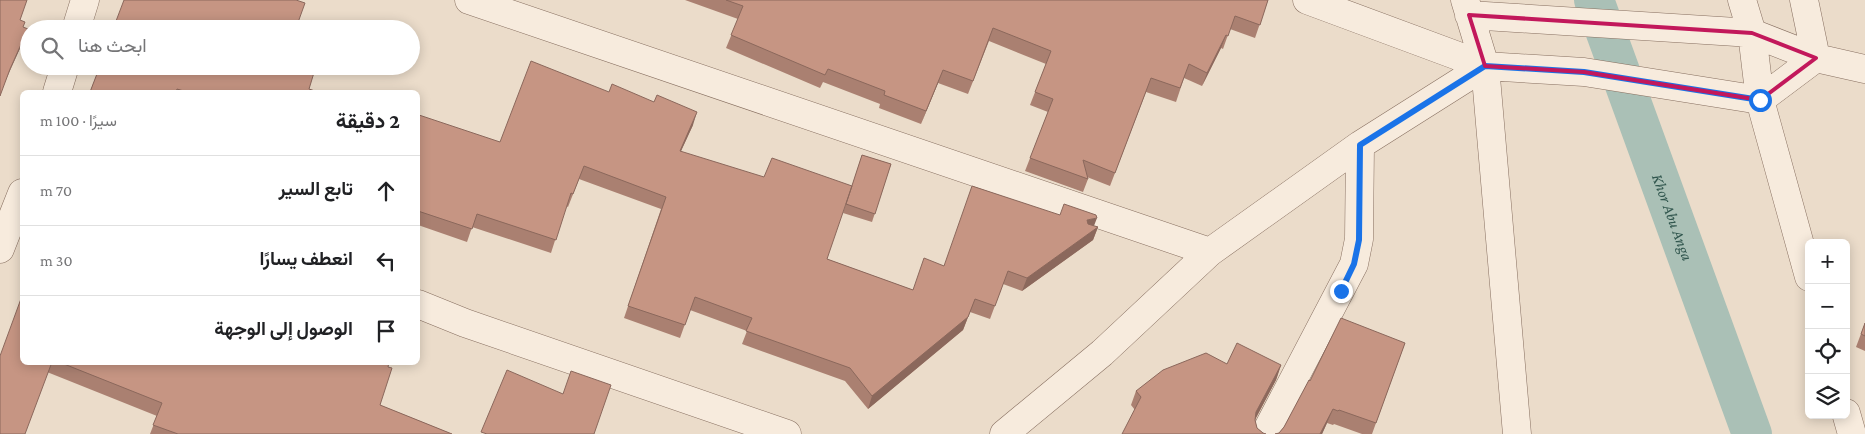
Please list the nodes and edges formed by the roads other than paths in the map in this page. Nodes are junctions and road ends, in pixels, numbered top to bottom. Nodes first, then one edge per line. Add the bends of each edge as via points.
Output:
1 (85, 0) edge
2 (469, 0) edge
3 (1306, 0) edge
4 (1742, 0) edge
5 (1804, 0) edge
6 (1467, 8) edge
7 (79, 20) edge
8 (1752, 33) junction
9 (1816, 58) junction
10 (1485, 66) junction
11 (1865, 69) edge
12 (62, 75) edge
13 (58, 90) edge
14 (1760, 100) junction
15 (1360, 145) junction
16 (20, 198) edge
17 (0, 249) edge
18 (1210, 252) junction
19 (1805, 263) edge
20 (420, 305) edge
21 (1848, 419) edge
22 (787, 434) edge
23 (1004, 434) edge
24 (1265, 434) edge
25 (1517, 434) edge
26 (1852, 434) edge

1 - 7 street
2 - 18 street
3 - 10 street
4 - 8 street
5 - 9 street
6 - 8 street
6 - 10 street
8 - 9 street
8 - 14 street
9 - 11 street
9 - 14 street
10 - 14 street via 1584,72
10 - 15 street
10 - 25 street
12 - 13 street
14 - 19 street
15 - 18 street
15 - 24 street via 1359,240 1354,264
16 - 17 street
18 - 23 street via 1102,353
20 - 22 street
21 - 26 street

